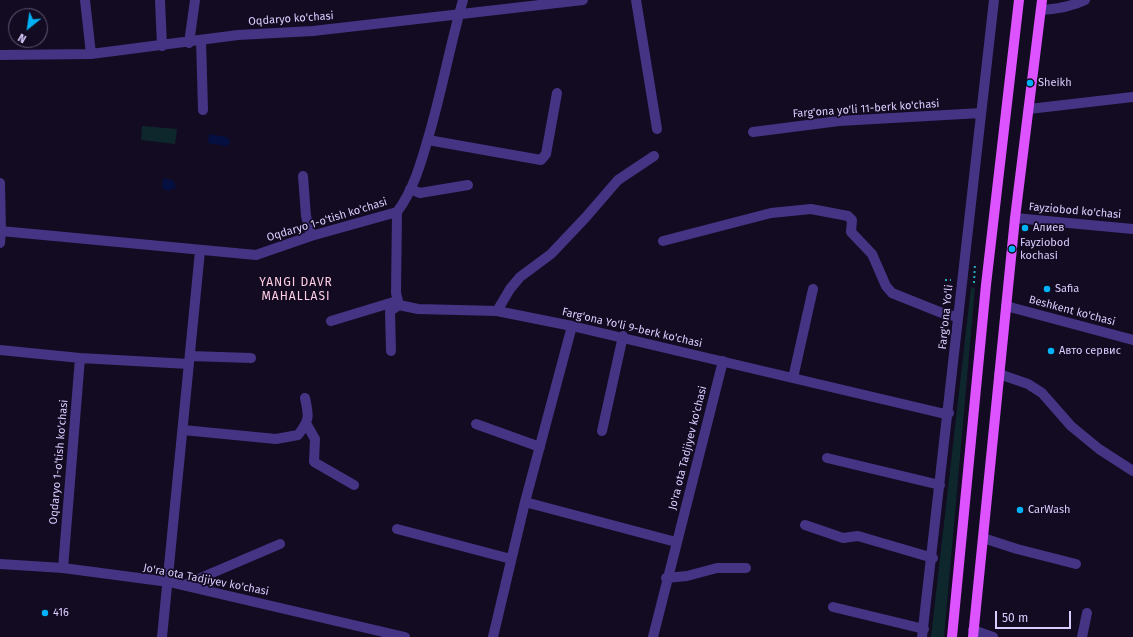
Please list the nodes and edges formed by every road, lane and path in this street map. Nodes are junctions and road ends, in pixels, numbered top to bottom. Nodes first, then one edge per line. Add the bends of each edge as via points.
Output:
1 (86, 0) edge
2 (160, 0) edge
3 (195, 0) edge
4 (463, 0) edge
5 (580, 0) edge
6 (583, 0) edge
7 (636, 0) edge
8 (994, 0) edge
9 (1014, 0) edge
10 (1019, 0) edge
11 (1085, 0) edge
12 (1042, 5) edge
13 (459, 13) junction
14 (201, 40) junction
15 (190, 42) junction
16 (162, 46) junction
17 (1013, 50) junction
18 (90, 54) junction
19 (0, 55) edge
20 (557, 94) dead end
21 (1133, 97) edge
22 (1029, 109) junction
23 (203, 110) dead end
24 (981, 113) junction
25 (656, 129) dead end
26 (753, 132) dead end
27 (428, 140) junction
28 (654, 156) dead end
29 (303, 176) dead end
30 (0, 183) edge
31 (468, 185) dead end
32 (410, 189) junction
33 (397, 212) junction
34 (1015, 218) junction
35 (1133, 229) edge
36 (1, 231) junction
37 (311, 236) junction
38 (663, 241) dead end
39 (0, 243) edge
40 (200, 251) junction
41 (976, 256) dead end
42 (945, 280) dead end
43 (951, 280) dead end
44 (974, 283) dead end
45 (813, 289) dead end
46 (398, 303) junction
47 (1006, 306) junction
48 (497, 311) junction
49 (957, 317) junction
50 (330, 321) dead end
51 (572, 326) junction
52 (623, 336) junction
53 (1133, 340) edge
54 (0, 350) edge
55 (391, 351) dead end
56 (80, 358) junction
57 (251, 358) dead end
58 (189, 360) junction
59 (723, 360) junction
60 (999, 374) junction
61 (793, 378) junction
62 (305, 398) dead end
63 (949, 413) junction
64 (307, 424) junction
65 (476, 424) dead end
66 (183, 430) junction
67 (602, 431) dead end
68 (540, 447) junction
69 (827, 458) dead end
70 (1133, 471) edge
71 (354, 485) dead end
72 (940, 485) junction
73 (525, 502) junction
74 (805, 525) dead end
75 (397, 529) dead end
76 (983, 538) junction
77 (676, 542) junction
78 (280, 544) dead end
79 (932, 558) junction
80 (511, 559) junction
81 (0, 564) edge
82 (1076, 564) dead end
83 (63, 568) junction
84 (746, 568) dead end
85 (666, 578) junction
86 (168, 582) junction
87 (184, 585) junction
88 (833, 607) dead end
89 (1086, 613) dead end
90 (923, 633) edge
91 (973, 634) edge
92 (162, 637) edge
93 (405, 637) edge
94 (493, 637) edge
95 (653, 637) edge
96 (952, 637) edge
97 (993, 637) edge
98 (1082, 637) edge

1 - 18 street
2 - 16 street
3 - 15 street
4 - 13 street, Oqdaryo 1-o'tish ko'chasi
5 - 6 street, Oqdaryo ko'chasi
5 - 13 street, Oqdaryo ko'chasi
7 - 25 street
8 - 24 street, Farg'ona Yo'li
9 - 17 main road
10 - 17 main road
11 - 12 street via 1056,10
12 - 22 main road
13 - 14 street, Oqdaryo ko'chasi via 313,31 238,35
13 - 27 street, Oqdaryo 1-o'tish ko'chasi
14 - 15 street, Oqdaryo ko'chasi
14 - 23 street
15 - 16 street, Oqdaryo ko'chasi
16 - 18 street, Oqdaryo ko'chasi
17 - 96 main road via 986,285
18 - 19 street, Oqdaryo ko'chasi
20 - 27 street via 546,154 541,160
21 - 22 street
22 - 34 main road
24 - 26 street, Farg'ona yo'li 11-berk ko'chasi via 839,121
24 - 49 street, Farg'ona Yo'li
27 - 32 street, Oqdaryo 1-o'tish ko'chasi
28 - 48 street via 618,180 551,254 520,277
29 - 37 street via 306,216
30 - 36 street
31 - 32 street via 420,193
32 - 33 street, Oqdaryo 1-o'tish ko'chasi
33 - 37 street, Oqdaryo 1-o'tish ko'chasi
33 - 46 street
34 - 35 street, Fayziobod ko'chasi
34 - 47 main road
36 - 39 street
36 - 40 street, Oqdaryo 1-o'tish ko'chasi
37 - 40 street, Oqdaryo 1-o'tish ko'chasi via 256,255
38 - 49 street via 771,213 811,209 848,216 852,220 851,232 872,254 886,286 892,293 942,314
40 - 58 street
41 - 44 path
42 - 43 path
45 - 61 street
46 - 48 street, Farg'ona Yo'li 9-berk ko'chasi via 418,309
46 - 50 street
46 - 55 street via 390,311
47 - 53 street, Beshkent ko'chasi
47 - 60 main road
48 - 51 street, Farg'ona Yo'li 9-berk ko'chasi
49 - 63 street, Farg'ona Yo'li
51 - 52 street, Farg'ona Yo'li 9-berk ko'chasi
51 - 68 street
52 - 59 street, Farg'ona Yo'li 9-berk ko'chasi
52 - 67 street
54 - 56 street
56 - 58 street
56 - 83 street, Oqdaryo 1-o'tish ko'chasi
57 - 58 street
58 - 66 street
59 - 61 street, Farg'ona Yo'li 9-berk ko'chasi
59 - 77 street, Jo'ra ota Tadjiyev ko'chasi
60 - 70 street via 1028,384 1042,393 1071,426
60 - 76 main road
61 - 63 street, Farg'ona Yo'li 9-berk ko'chasi
62 - 64 street via 309,415
63 - 72 street, Farg'ona Yo'li
64 - 66 street via 298,435 276,439
64 - 71 street via 315,439 314,462
65 - 68 street
66 - 86 street
68 - 73 street
69 - 72 street
72 - 79 street, Farg'ona Yo'li
73 - 77 street
73 - 80 street
74 - 79 street via 843,538 858,536
75 - 80 street
76 - 82 street
76 - 91 main road
77 - 85 street, Jo'ra ota Tadjiyev ko'chasi
78 - 87 street
79 - 90 street, Farg'ona Yo'li
80 - 94 street
81 - 83 street, Jo'ra ota Tadjiyev ko'chasi
83 - 86 street, Jo'ra ota Tadjiyev ko'chasi
84 - 85 street via 717,568 687,576
85 - 95 street, Jo'ra ota Tadjiyev ko'chasi
86 - 87 street, Jo'ra ota Tadjiyev ko'chasi
86 - 92 street
87 - 93 street, Jo'ra ota Tadjiyev ko'chasi
88 - 90 street
89 - 98 street
91 - 97 street

